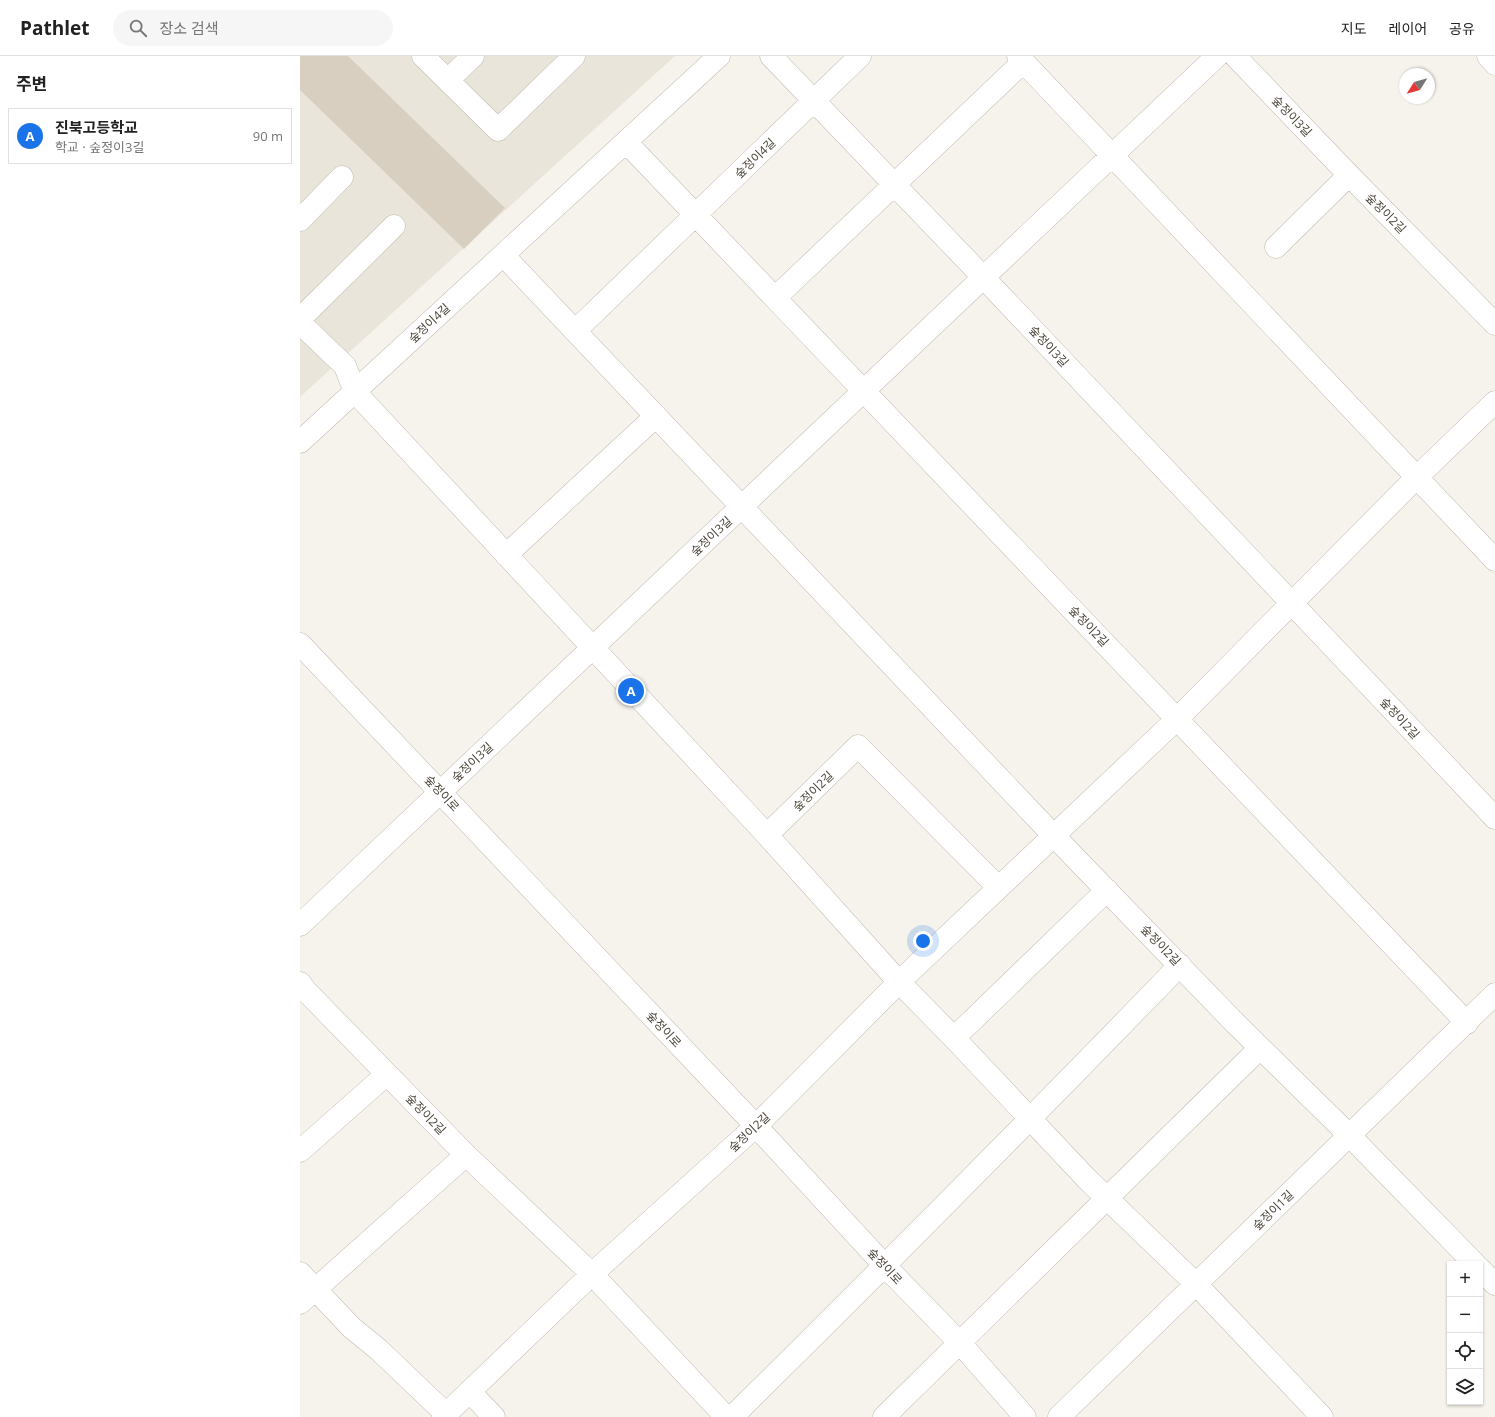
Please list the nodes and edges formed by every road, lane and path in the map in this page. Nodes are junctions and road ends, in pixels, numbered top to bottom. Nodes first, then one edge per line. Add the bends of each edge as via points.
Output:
1 (423, 56) edge
2 (473, 56) edge
3 (574, 56) edge
4 (719, 56) edge
5 (771, 56) edge
6 (860, 56) edge
7 (1217, 56) edge
8 (1235, 56) edge
9 (1021, 59) edge
10 (448, 80) junction
11 (814, 101) junction
12 (626, 142) junction
13 (1112, 156) junction
14 (1349, 176) junction
15 (342, 177) dead end
16 (894, 185) junction
17 (696, 215) junction
18 (300, 220) edge
19 (394, 226) dead end
20 (1276, 247) dead end
21 (503, 255) junction
22 (983, 277) junction
23 (775, 298) junction
24 (300, 319) edge
25 (300, 323) edge
26 (1495, 324) edge
27 (575, 331) junction
28 (864, 391) junction
29 (355, 392) junction
30 (1495, 402) edge
31 (1114, 415) joint
32 (656, 416) junction
33 (300, 442) edge
34 (1417, 477) junction
35 (742, 506) junction
36 (506, 555) junction
37 (1495, 560) edge
38 (1292, 604) junction
39 (300, 644) edge
40 (877, 647) joint
41 (592, 648) junction
42 (1177, 719) junction
43 (440, 792) junction
44 (1493, 816) edge
45 (767, 835) junction
46 (1053, 835) junction
47 (998, 887) junction
48 (1108, 890) junction
49 (300, 925) edge
50 (1180, 965) junction
51 (900, 982) junction
52 (302, 989) edge
53 (1495, 994) edge
54 (1466, 1023) junction
55 (954, 1038) junction
56 (1260, 1048) junction
57 (387, 1074) junction
58 (1030, 1119) junction
59 (756, 1126) junction
60 (1349, 1135) junction
61 (300, 1151) edge
62 (466, 1155) junction
63 (1106, 1198) junction
64 (1472, 1261) edge
65 (885, 1266) junction
66 (1483, 1272) edge
67 (300, 1273) edge
68 (592, 1274) junction
69 (1196, 1284) junction
70 (1495, 1284) edge
71 (308, 1296) edge
72 (960, 1343) junction
73 (470, 1392) junction
74 (444, 1416) edge
75 (494, 1417) edge
76 (726, 1417) edge
77 (732, 1417) edge
78 (884, 1417) edge
79 (1025, 1417) edge
80 (1059, 1417) edge
81 (1322, 1417) edge

1 - 10 street
2 - 10 street
3 - 10 street via 498,130
4 - 12 street, 숲정이4길
5 - 11 street
6 - 11 street, 숲정이4길
7 - 13 street, 숲정이3길
8 - 14 street, 숲정이3길
9 - 13 street
9 - 16 street
11 - 16 street, 숲정이3길
11 - 17 street, 숲정이4길
12 - 17 street
12 - 21 street, 숲정이4길
13 - 22 street, 숲정이3길
13 - 34 street
14 - 20 street
14 - 26 street, 숲정이2길
15 - 18 street
16 - 22 street, 숲정이3길
16 - 23 street
17 - 23 street
17 - 27 street, 숲정이4길
19 - 24 street
21 - 27 street
21 - 29 street, 숲정이4길
22 - 28 street, 숲정이3길
22 - 31 street, 숲정이3길
23 - 28 street
25 - 29 street via 345,366
27 - 32 street, 숲정이3길
28 - 35 street, 숲정이3길
28 - 42 street, 숲정이2길
29 - 33 street, 숲정이4길
29 - 36 street
30 - 34 street, 숲정이2길
31 - 38 street, 숲정이2길
32 - 35 street, 숲정이3길
32 - 36 street
34 - 37 street
34 - 38 street, 숲정이2길
35 - 40 street, 숲정이3길
35 - 41 street, 숲정이3길
36 - 41 street
38 - 42 street, 숲정이2길
38 - 44 street, 숲정이2길
39 - 43 street, 숲정이로
40 - 46 street, 숲정이2길
41 - 43 street, 숲정이3길
41 - 45 street
42 - 46 street, 숲정이2길
42 - 54 street, 숲정이2길
43 - 49 street, 숲정이3길
43 - 59 street, 숲정이로
45 - 47 street, 숲정이2길 via 858,746
45 - 51 street
46 - 47 street, 숲정이2길
46 - 48 street, 숲정이2길
47 - 51 street, 숲정이2길
48 - 50 street, 숲정이2길
48 - 55 street
50 - 56 street, 숲정이2길
50 - 58 street
51 - 55 street
51 - 59 street, 숲정이2길
52 - 57 street, 숲정이2길
53 - 54 street, 숲정이1길
54 - 60 street, 숲정이1길
55 - 58 street
56 - 60 street
56 - 63 street
57 - 61 street
57 - 62 street, 숲정이2길
58 - 63 street
58 - 65 street
59 - 65 street, 숲정이로
59 - 68 street, 숲정이2길
60 - 64 street
60 - 69 street, 숲정이1길
62 - 68 street, 숲정이2길
62 - 71 street
63 - 69 street
63 - 72 street
65 - 72 street, 숲정이로
65 - 77 street
66 - 70 street
67 - 71 street, 숲정이2길
68 - 73 street, 숲정이2길
68 - 76 street, 숲정이2길
69 - 80 street, 숲정이1길
69 - 81 street
71 - 74 street, 숲정이2길 via 379,1350
72 - 78 street
72 - 79 street, 숲정이로
73 - 74 street, 숲정이2길
73 - 75 street

